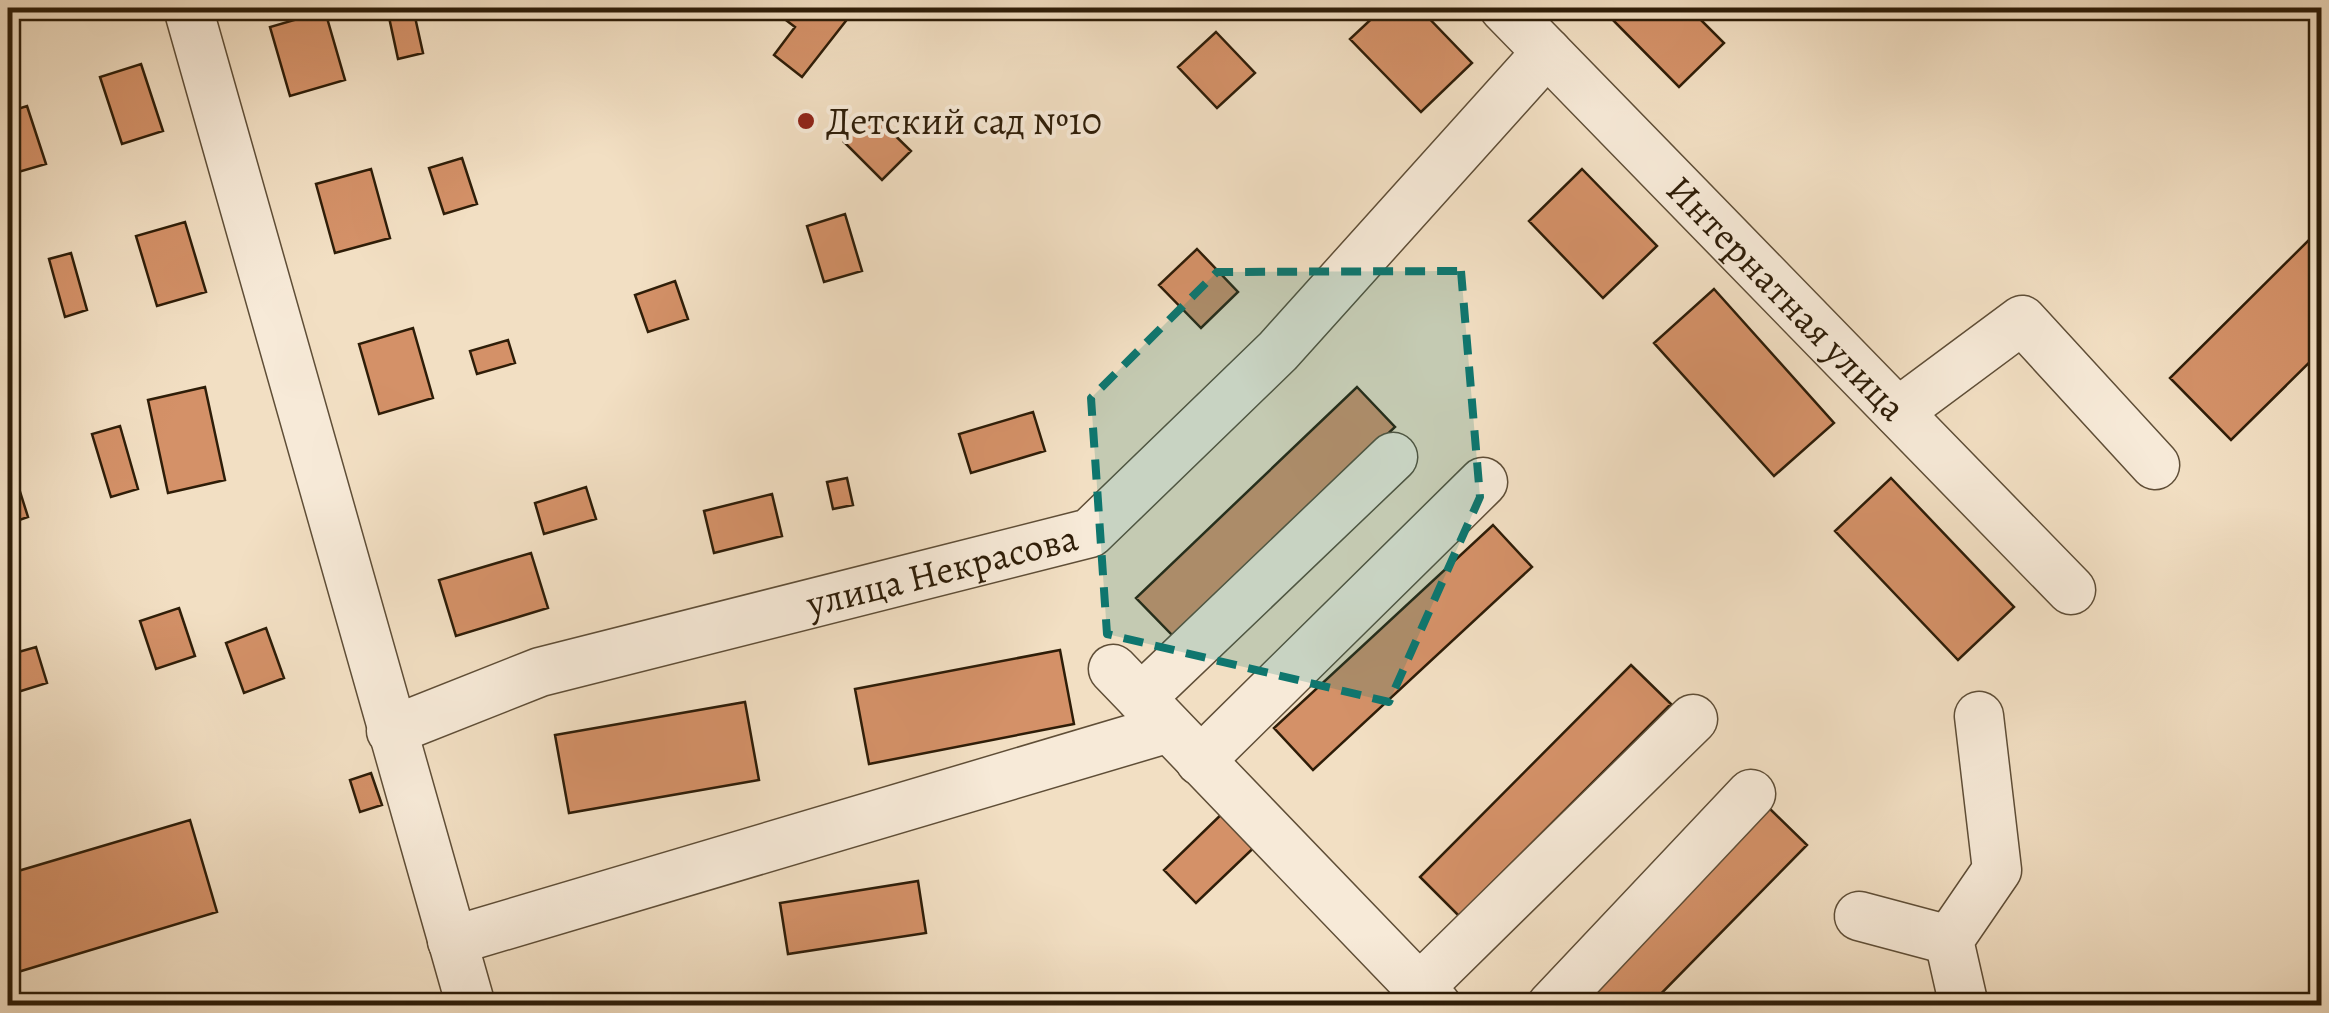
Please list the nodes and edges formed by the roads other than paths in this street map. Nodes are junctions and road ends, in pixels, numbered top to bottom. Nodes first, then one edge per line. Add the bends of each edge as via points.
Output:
1 (188, 8) edge
2 (1504, 8) edge
3 (1547, 52) junction
4 (1898, 412) junction
5 (1392, 457) dead end
6 (2155, 465) dead end
7 (1483, 482) dead end
8 (2070, 590) dead end
9 (1156, 714) junction
10 (1979, 716) dead end
11 (1693, 720) dead end
12 (391, 731) junction
13 (1751, 794) dead end
14 (1859, 916) dead end
15 (1949, 940) junction
16 (452, 941) junction
17 (1427, 997) edge
18 (471, 1006) edge
19 (1551, 1006) edge
20 (1964, 1006) edge

1 - 12 street
2 - 3 street, Интернатная улица
3 - 4 street, Интернатная улица
3 - 12 street, улица Некрасова via 1278,351 1090,533 540,672
4 - 6 street via 2022,320
4 - 8 street, Интернатная улица
5 - 9 street
7 - 9 street
9 - 16 street
9 - 17 street
10 - 15 street via 1997,870
11 - 17 street
12 - 16 street
13 - 19 street
14 - 15 street
15 - 20 street
16 - 18 street

